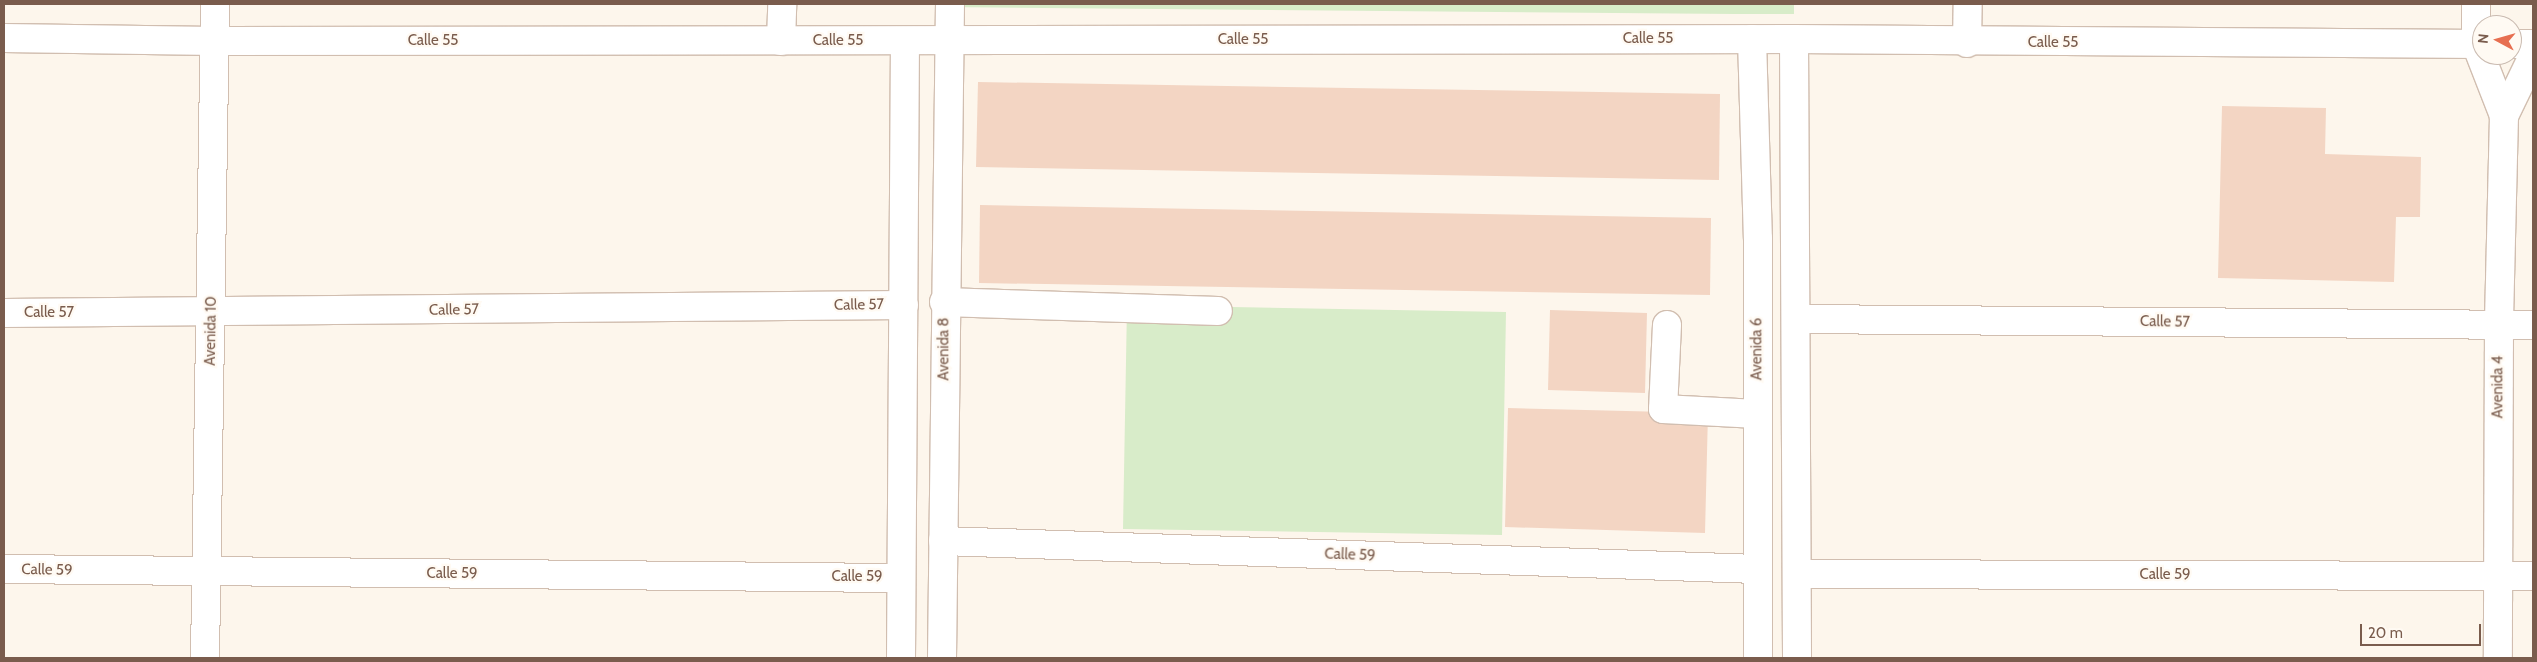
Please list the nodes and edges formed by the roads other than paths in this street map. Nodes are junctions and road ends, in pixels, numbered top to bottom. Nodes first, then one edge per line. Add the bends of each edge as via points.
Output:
1 (215, 4) edge
2 (782, 4) edge
3 (950, 4) edge
4 (1968, 4) edge
5 (4, 38) edge
6 (1752, 39) junction
7 (1794, 39) junction
8 (950, 40) junction
9 (216, 41) junction
10 (781, 41) junction
11 (905, 41) junction
12 (1967, 42) junction
13 (2472, 44) edge
14 (2533, 56) edge
15 (2486, 65) edge
16 (2504, 116) junction
17 (944, 302) junction
18 (904, 305) junction
19 (1218, 311) dead end
20 (4, 313) edge
21 (212, 313) junction
22 (1797, 319) junction
23 (1667, 325) dead end
24 (2498, 325) junction
25 (2533, 325) edge
26 (1757, 414) junction
27 (943, 541) junction
28 (4, 569) edge
29 (1757, 569) junction
30 (207, 572) junction
31 (1796, 574) junction
32 (2498, 576) junction
33 (2533, 576) edge
34 (900, 578) junction
35 (205, 658) edge
36 (901, 658) edge
37 (942, 658) edge
38 (1758, 658) edge
39 (1797, 658) edge
40 (2498, 658) edge

1 - 9 street, Avenida 10
2 - 10 street
3 - 8 street, Avenida 8
4 - 12 street
5 - 9 street, Calle 55
6 - 7 street, Calle 55
6 - 8 street, Calle 55
6 - 26 street, Avenida 6 via 1758,239
7 - 12 street, Calle 55
7 - 22 street
8 - 11 street, Calle 55
8 - 17 street, Avenida 8
9 - 10 street, Calle 55
9 - 21 street, Avenida 10
10 - 11 street, Calle 55
11 - 18 street
12 - 13 street, Calle 55
14 - 16 street, Avenida 4
15 - 16 street, Avenida 4
16 - 24 street, Avenida 4
17 - 19 street
17 - 27 street, Avenida 8
18 - 21 street, Calle 57
18 - 34 street
20 - 21 street, Calle 57
21 - 30 street, Avenida 10
22 - 24 street, Calle 57
22 - 31 street
23 - 26 street via 1663,409
24 - 25 street, Calle 57
24 - 32 street, Avenida 4
26 - 29 street, Avenida 6
27 - 29 street, Calle 59
27 - 37 street, Avenida 8
28 - 30 street, Calle 59
29 - 38 street, Avenida 6
30 - 34 street, Calle 59
30 - 35 street, Avenida 10
31 - 32 street, Calle 59
31 - 39 street
32 - 33 street, Calle 59
32 - 40 street, Avenida 4
34 - 36 street

